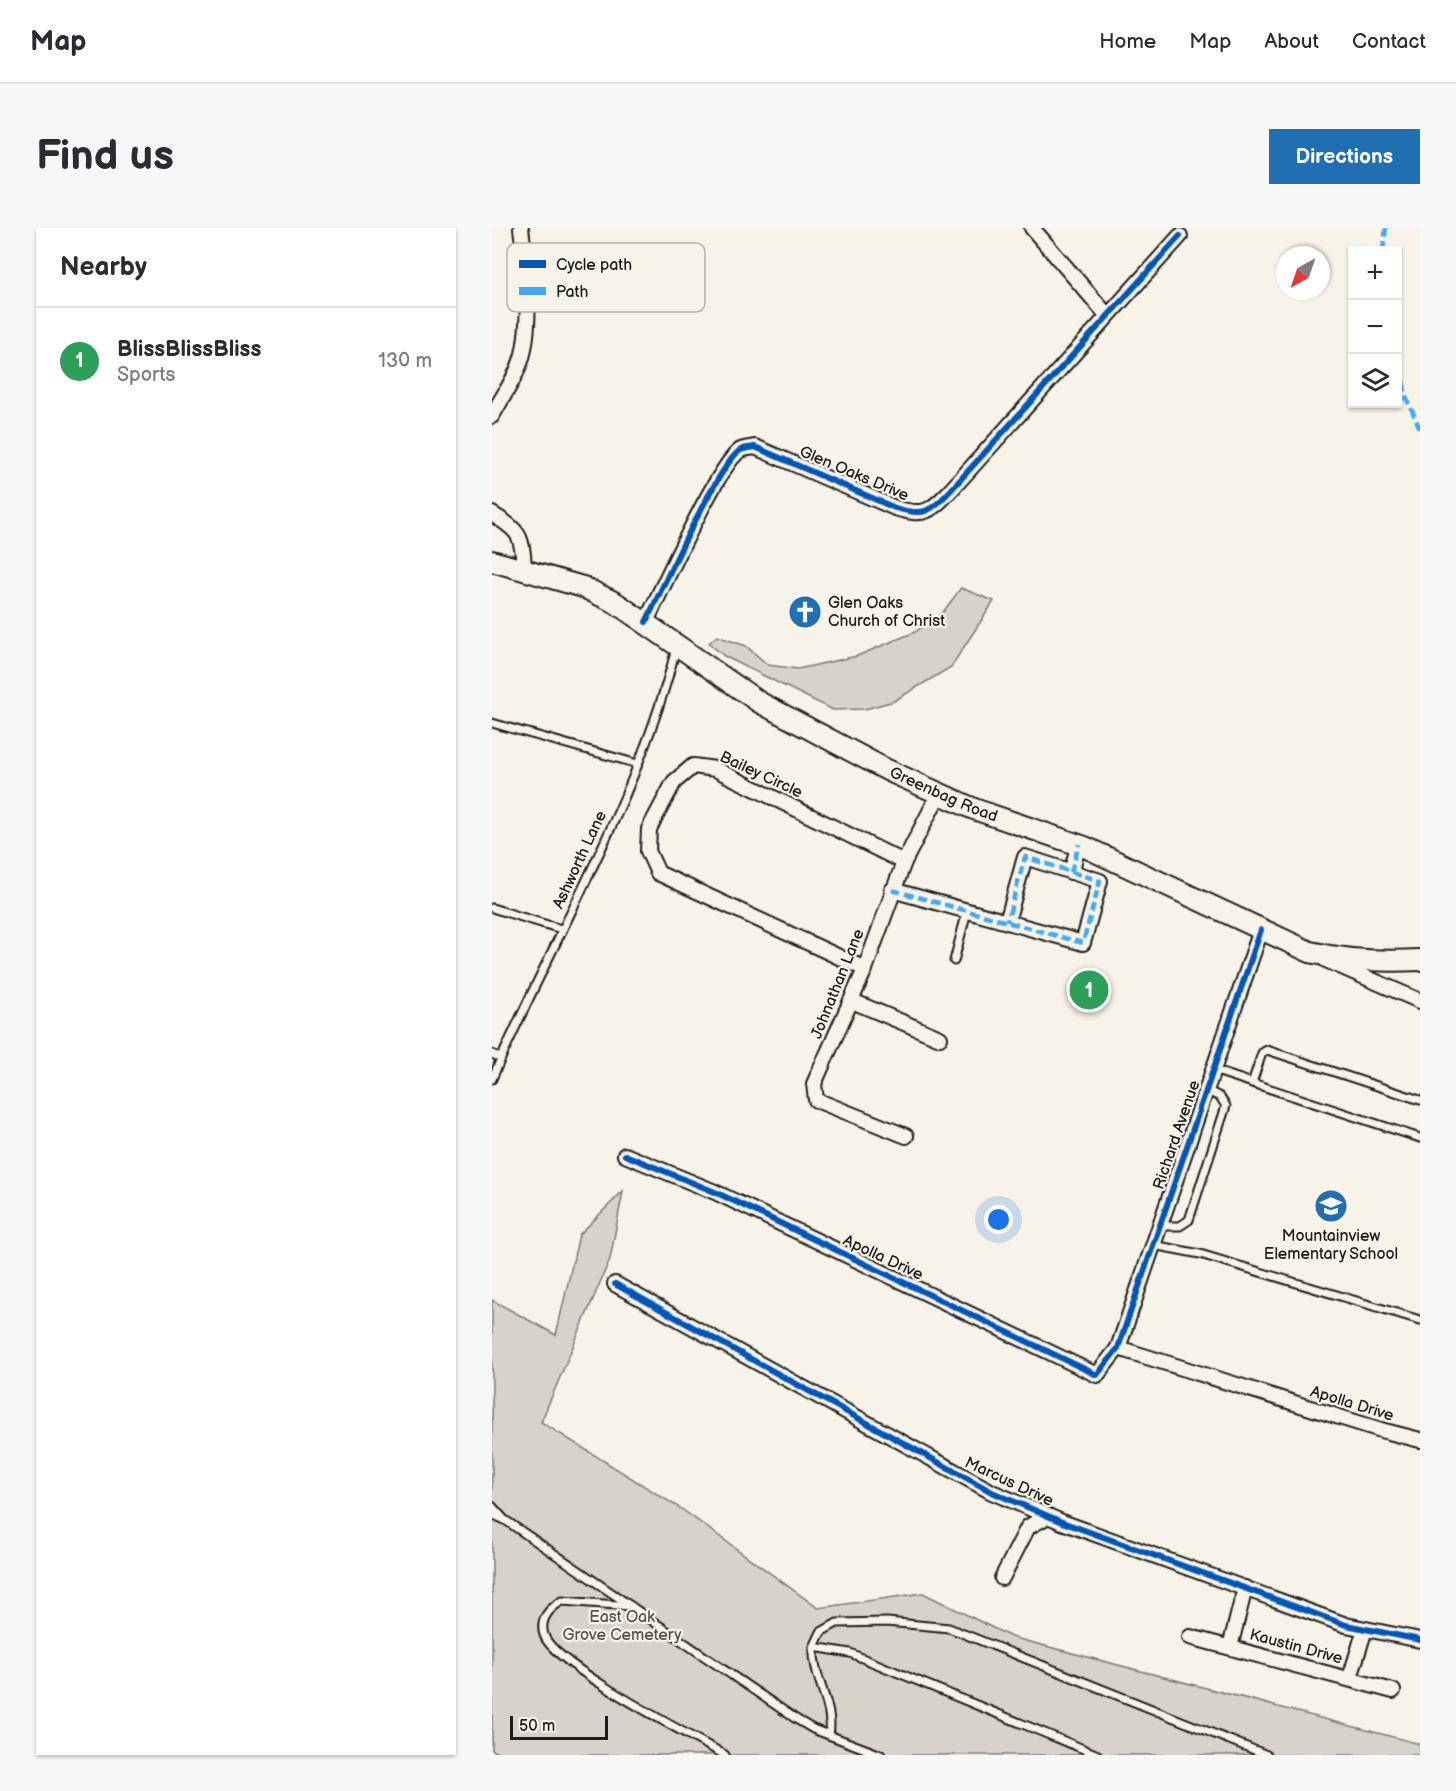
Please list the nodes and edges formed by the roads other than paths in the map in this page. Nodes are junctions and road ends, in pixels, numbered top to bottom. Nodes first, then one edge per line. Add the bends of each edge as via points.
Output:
1 (521, 228) edge
2 (1032, 228) edge
3 (1180, 236) dead end
4 (522, 243) edge
5 (525, 312) edge
6 (1107, 315) junction
7 (492, 416) edge
8 (492, 514) edge
9 (492, 561) edge
10 (524, 568) junction
11 (646, 622) junction
12 (677, 646) junction
13 (492, 723) edge
14 (638, 764) junction
15 (939, 794) junction
16 (1079, 844) junction
17 (904, 862) junction
18 (1071, 872) junction
19 (892, 890) junction
20 (492, 908) edge
21 (967, 911) junction
22 (1007, 922) junction
23 (561, 929) junction
24 (1261, 930) junction
25 (1310, 952) junction
26 (1420, 960) edge
27 (954, 961) dead end
28 (865, 969) junction
29 (852, 1001) junction
30 (1420, 1001) edge
31 (940, 1038) dead end
32 (492, 1054) edge
33 (501, 1058) junction
34 (1213, 1070) junction
35 (492, 1079) edge
36 (1252, 1083) junction
37 (1206, 1090) junction
38 (1420, 1100) edge
39 (906, 1136) dead end
40 (1420, 1138) edge
41 (625, 1155) dead end
42 (1160, 1226) junction
43 (1153, 1245) junction
44 (615, 1284) dead end
45 (1420, 1320) edge
46 (1118, 1348) junction
47 (1420, 1440) edge
48 (492, 1506) edge
49 (492, 1514) edge
50 (1048, 1516) junction
51 (505, 1520) junction
52 (1002, 1578) dead end
53 (1245, 1588) junction
54 (633, 1606) junction
55 (1365, 1629) junction
56 (1190, 1637) dead end
57 (1420, 1640) edge
58 (814, 1647) junction
59 (1230, 1647) junction
60 (1350, 1678) junction
61 (1393, 1691) dead end
62 (829, 1735) junction
63 (725, 1755) edge
64 (881, 1755) edge
65 (1098, 1755) edge
66 (1267, 1755) edge

1 - 4 street
2 - 6 street
3 - 6 street, Glen Oaks Drive
5 - 7 street via 524,344 515,374
6 - 11 street, Glen Oaks Drive via 951,490 923,513 895,508 755,447 740,450 707,500
8 - 10 street via 515,528 522,540
9 - 10 main road, Greenbag Road
10 - 11 main road, Greenbag Road via 583,587
11 - 12 main road, Greenbag Road
12 - 14 lane, Ashworth Lane via 664,697
12 - 15 main road, Greenbag Road via 768,707
13 - 14 lane
14 - 23 lane, Ashworth Lane via 586,884
15 - 16 main road, Greenbag Road
15 - 17 street, Johnathan Lane
16 - 18 street
16 - 24 main road, Greenbag Road
17 - 19 street, Johnathan Lane
17 - 28 street, Bailey Circle via 715,769 693,766 674,782 649,829 648,851 658,873
18 - 22 street via 1024,857
18 - 22 street via 1100,881 1083,943
19 - 21 street
19 - 28 street, Johnathan Lane
20 - 23 lane
21 - 22 street
21 - 27 lane
23 - 33 lane, Ashworth Lane
24 - 25 main road, Greenbag Road
24 - 34 street, Richard Avenue
25 - 26 main road, Greenbag Road via 1382,962
25 - 30 street
28 - 29 street, Johnathan Lane
29 - 31 street
29 - 39 street, Johnathan Lane via 814,1084 816,1100
32 - 33 lane
33 - 35 lane, Ashworth Lane
34 - 36 lane
34 - 37 street, Richard Avenue
36 - 38 lane via 1262,1053 1267,1050
36 - 40 lane
37 - 42 street, Richard Avenue
37 - 42 lane via 1220,1097 1226,1106 1189,1220 1180,1226
41 - 46 street, Apolla Drive via 715,1192 1097,1375
42 - 43 street, Richard Avenue
43 - 45 lane via 1200,1254
43 - 46 street, Richard Avenue
44 - 50 street, Marcus Drive via 971,1481
46 - 47 street, Apolla Drive
48 - 51 lane
49 - 51 lane
50 - 52 street via 1029,1527
50 - 53 street, Marcus Drive
51 - 54 lane
53 - 55 street, Marcus Drive
53 - 59 street
54 - 62 lane via 796,1719
54 - 63 lane via 562,1601 546,1614 544,1636 578,1668
55 - 57 street, Marcus Drive
55 - 60 street
56 - 59 street, Kaustin Drive
58 - 62 lane via 815,1669 830,1714
58 - 65 lane via 850,1653
58 - 66 lane via 821,1632 837,1623 949,1628
59 - 60 street, Kaustin Drive
60 - 61 street, Kaustin Drive
62 - 64 lane

